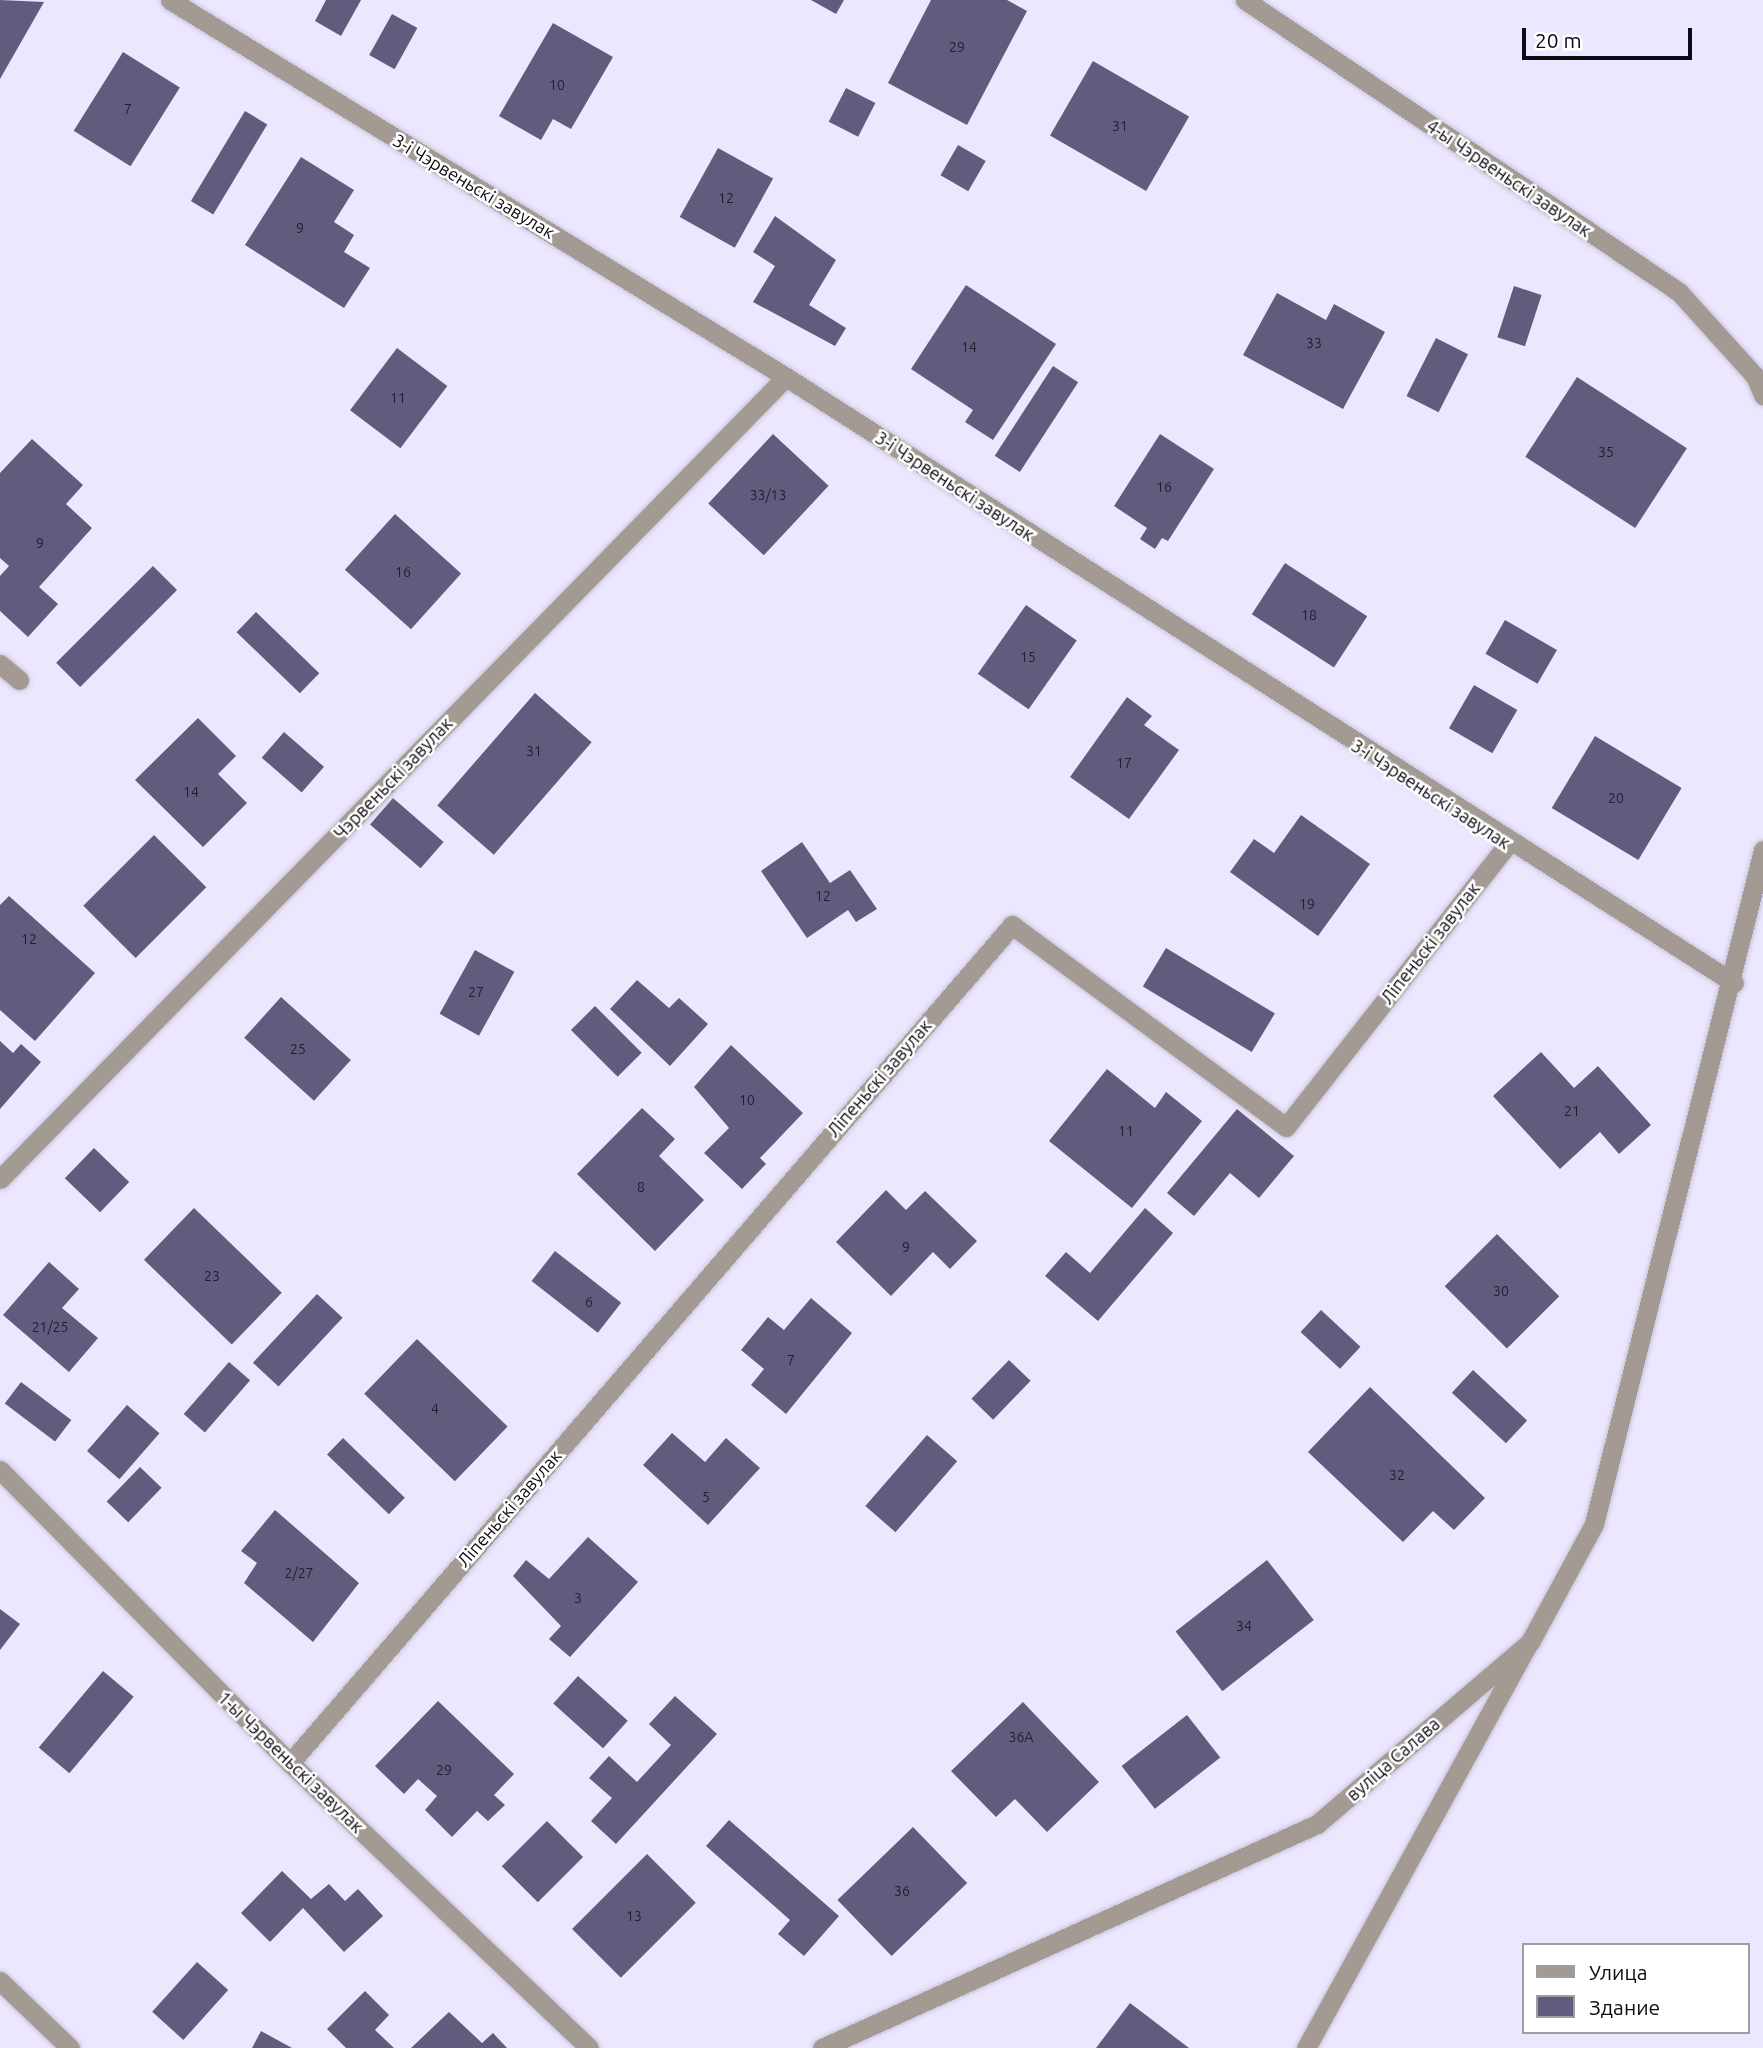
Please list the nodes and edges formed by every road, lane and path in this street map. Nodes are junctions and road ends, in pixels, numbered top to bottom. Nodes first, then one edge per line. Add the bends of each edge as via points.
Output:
1 (170, 0) edge
2 (1245, 0) edge
3 (786, 377) junction
4 (1763, 394) edge
5 (0, 664) edge
6 (19, 680) dead end
7 (1508, 844) junction
8 (1763, 850) edge
9 (1734, 983) junction
10 (0, 1179) edge
11 (0, 1470) edge
12 (1530, 1642) junction
13 (290, 1763) junction
14 (0, 1981) edge
15 (70, 2048) edge
16 (589, 2048) edge
17 (822, 2048) edge
18 (1306, 2048) edge

1 - 3 street, 3-і Чэрвеньскі завулак
2 - 4 street, 4-ы Чэрвеньскі завулак via 1679,292 1755,376
3 - 7 street, 3-і Чэрвеньскі завулак
3 - 10 street, Чэрвеньскі завулак
5 - 6 street
7 - 9 street, 3-і Чэрвеньскі завулак
7 - 13 street, Ліпеньскі завулак via 1286,1127 1012,925
8 - 9 street
9 - 12 street via 1594,1524
11 - 13 street, 1-ы Чэрвеньскі завулак
12 - 17 street, вуліца Салава via 1317,1824
12 - 18 street
13 - 16 street, 1-ы Чэрвеньскі завулак
14 - 15 street

